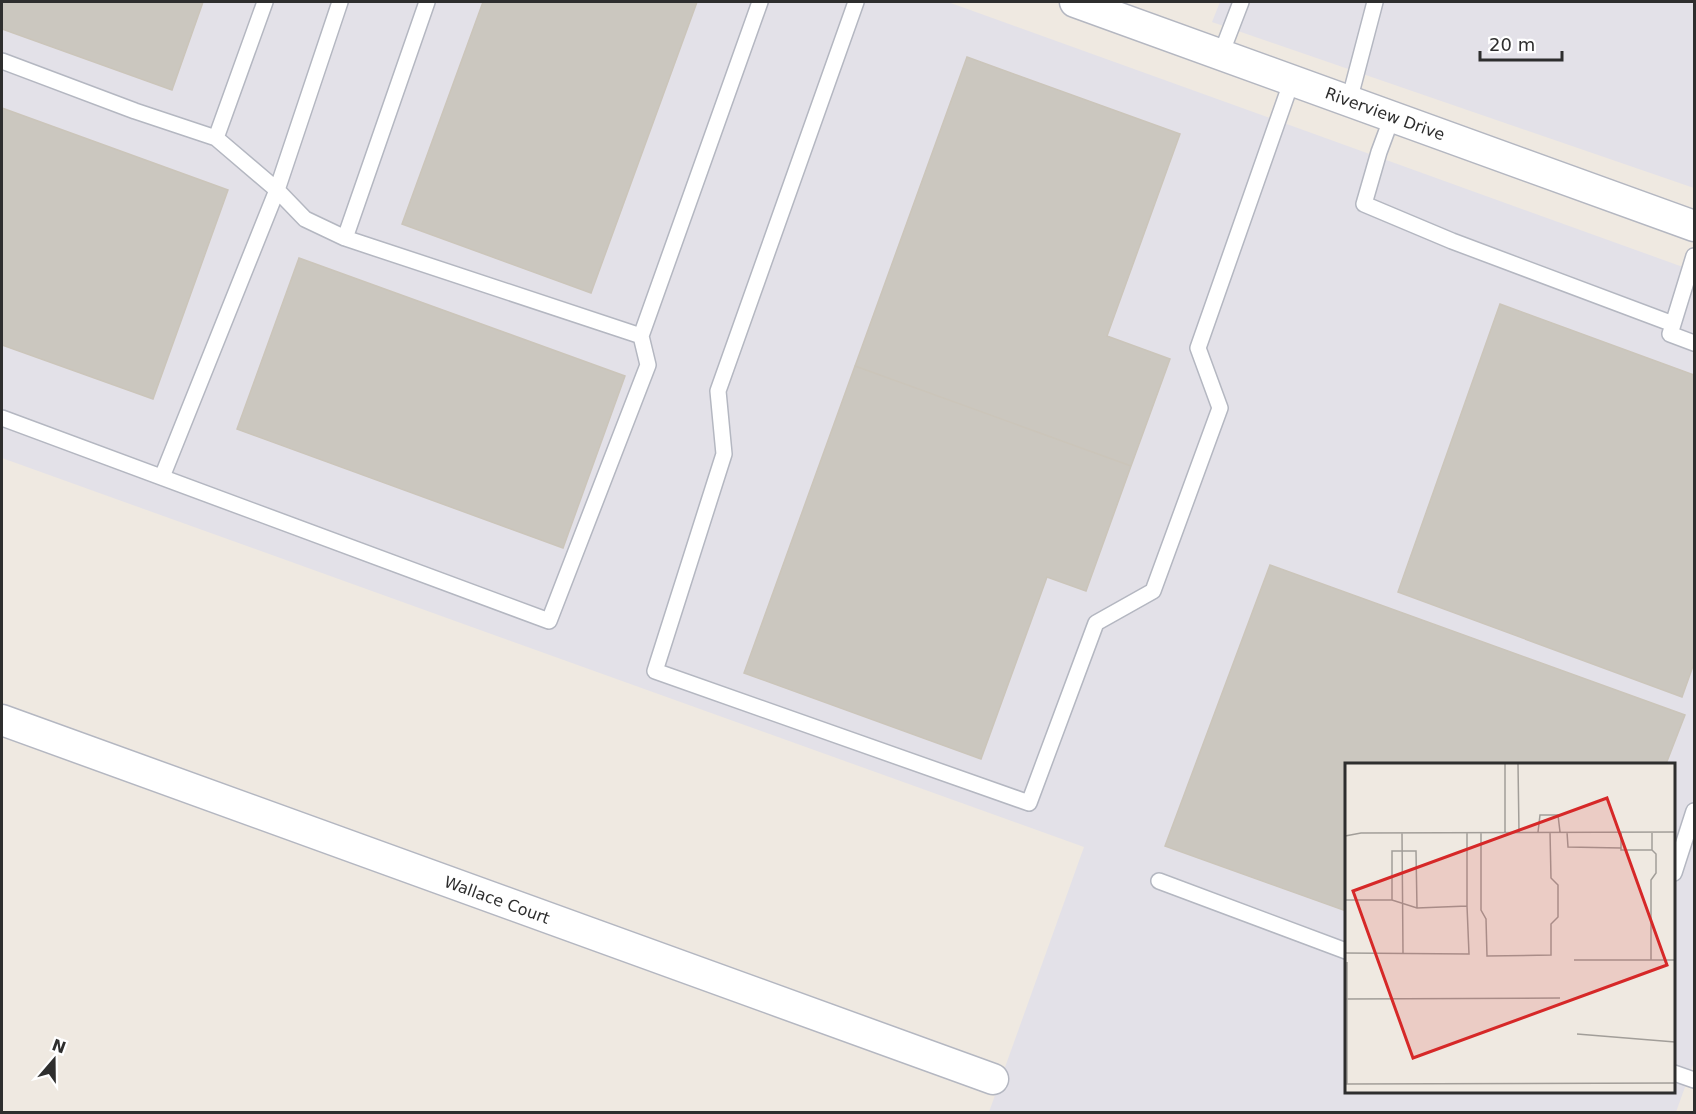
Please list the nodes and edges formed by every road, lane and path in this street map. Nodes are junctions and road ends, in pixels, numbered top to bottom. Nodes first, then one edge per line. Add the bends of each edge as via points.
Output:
1 (265, 2) edge
2 (339, 2) edge
3 (427, 2) edge
4 (760, 2) edge
5 (856, 2) edge
6 (1075, 2) edge
7 (1241, 2) edge
8 (1375, 2) edge
9 (1107, 7) edge
10 (1221, 54) junction
11 (2, 61) edge
12 (1292, 80) junction
13 (1349, 101) junction
14 (1392, 117) junction
15 (216, 138) junction
16 (277, 190) junction
17 (1695, 226) edge
18 (345, 238) junction
19 (1695, 256) edge
20 (1673, 324) junction
21 (641, 336) junction
22 (1695, 343) edge
23 (2, 418) edge
24 (162, 477) junction
25 (2, 720) edge
26 (1695, 811) edge
27 (1675, 870) edge
28 (1159, 881) dead end
29 (1345, 950) edge
30 (1675, 1073) edge
31 (993, 1079) dead end
32 (1695, 1080) edge

1 - 15 lane
2 - 16 lane
3 - 18 lane
4 - 21 lane
5 - 12 lane via 718,391 724,454 656,671 1029,803 1096,623 1153,591 1220,408 1198,348
6 - 9 street, Riverview Drive
7 - 10 lane
8 - 13 lane
9 - 10 street, Riverview Drive
10 - 12 street, Riverview Drive
11 - 15 lane
12 - 13 street, Riverview Drive
13 - 14 street, Riverview Drive
14 - 17 street, Riverview Drive
14 - 20 lane via 1364,204
15 - 16 lane
16 - 18 lane via 305,219
16 - 24 lane
18 - 21 lane
19 - 20 lane
20 - 22 lane via 1670,334
21 - 24 lane via 648,364 549,621
23 - 24 lane
25 - 31 street, Wallace Court
26 - 27 lane
28 - 29 lane
30 - 32 lane

